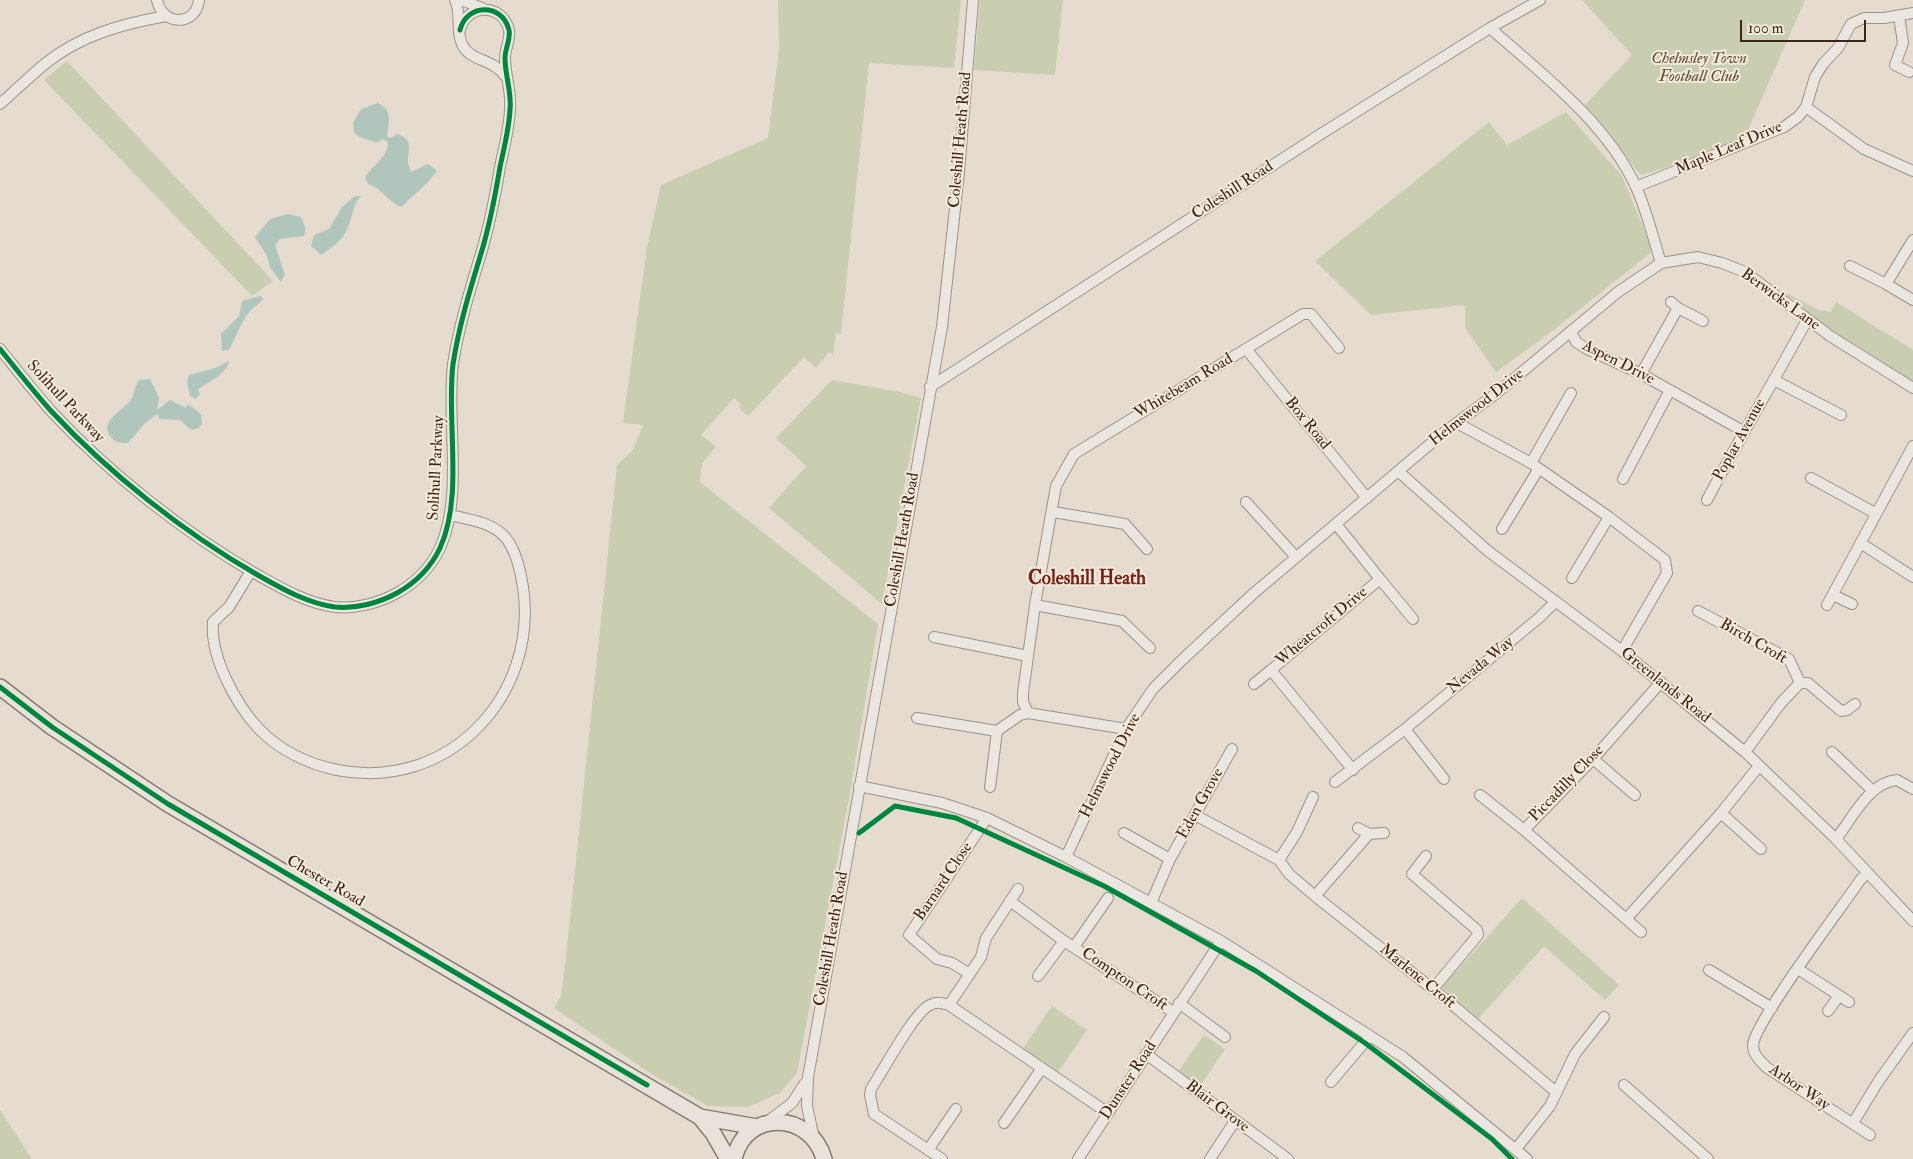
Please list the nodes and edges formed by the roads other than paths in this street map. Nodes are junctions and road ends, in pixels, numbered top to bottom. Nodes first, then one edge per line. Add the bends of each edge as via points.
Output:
1 (157, 0) edge
2 (455, 0) edge
3 (462, 0) edge
4 (973, 0) edge
5 (1540, 0) edge
6 (201, 1) edge
7 (489, 6) edge
8 (1913, 13) edge
9 (166, 16) junction
10 (1898, 16) junction
11 (143, 20) junction
12 (1490, 28) junction
13 (460, 30) junction
14 (506, 47) junction
15 (479, 58) junction
16 (1909, 72) dead end
17 (506, 78) junction
18 (0, 104) edge
19 (1806, 107) junction
20 (1913, 171) edge
21 (1636, 187) junction
22 (1913, 240) edge
23 (1661, 263) junction
24 (1850, 266) dead end
25 (1886, 284) junction
26 (1913, 300) edge
27 (1807, 320) junction
28 (1703, 321) dead end
29 (1571, 331) junction
30 (1340, 348) dead end
31 (0, 350) edge
32 (1247, 350) junction
33 (1640, 374) junction
34 (1774, 380) junction
35 (930, 387) junction
36 (1913, 388) edge
37 (1670, 390) junction
38 (1571, 393) dead end
39 (1841, 415) dead end
40 (1457, 423) junction
41 (1743, 431) junction
42 (1913, 446) edge
43 (1909, 463) edge
44 (1535, 466) junction
45 (1399, 472) junction
46 (1811, 478) dead end
47 (1623, 479) dead end
48 (1367, 498) junction
49 (1707, 500) dead end
50 (1246, 502) dead end
51 (1053, 512) junction
52 (1875, 514) junction
53 (450, 515) junction
54 (1609, 517) junction
55 (1336, 524) junction
56 (1502, 529) dead end
57 (1862, 544) junction
58 (1147, 549) dead end
59 (1296, 557) junction
60 (251, 571) junction
61 (1913, 577) edge
62 (1572, 578) dead end
63 (1380, 579) junction
64 (1833, 595) junction
65 (1555, 602) junction
66 (1852, 604) dead end
67 (1036, 605) junction
68 (1827, 605) dead end
69 (1698, 612) dead end
70 (1413, 619) dead end
71 (934, 637) dead end
72 (1150, 648) dead end
73 (1622, 650) junction
74 (1028, 656) junction
75 (1271, 670) junction
76 (1662, 682) junction
77 (1800, 682) junction
78 (1254, 684) dead end
79 (0, 687) edge
80 (1855, 704) dead end
81 (1028, 713) junction
82 (917, 718) dead end
83 (1126, 729) junction
84 (1405, 729) junction
85 (997, 731) junction
86 (1232, 749) dead end
87 (1745, 752) junction
88 (1832, 752) dead end
89 (1593, 759) junction
90 (1759, 766) junction
91 (1353, 770) junction
92 (1444, 779) dead end
93 (1335, 782) dead end
94 (859, 786) junction
95 (990, 787) dead end
96 (1913, 789) edge
97 (1873, 791) junction
98 (1480, 795) dead end
99 (1635, 795) dead end
100 (1313, 797) dead end
101 (1722, 813) junction
102 (1195, 815) junction
103 (988, 818) junction
104 (1358, 828) dead end
105 (1524, 830) junction
106 (1124, 833) dead end
107 (1384, 833) dead end
108 (1369, 834) junction
109 (1836, 840) junction
110 (1761, 849) dead end
111 (1426, 856) dead end
112 (1066, 857) junction
113 (1170, 859) junction
114 (1279, 860) junction
115 (1868, 873) junction
116 (1018, 889) dead end
117 (1315, 896) junction
118 (1108, 898) dead end
119 (1010, 901) junction
120 (1151, 903) junction
121 (1627, 918) junction
122 (1913, 921) edge
123 (1641, 932) dead end
124 (1220, 940) junction
125 (1064, 941) junction
126 (1074, 947) junction
127 (1798, 969) junction
128 (1709, 970) dead end
129 (970, 974) junction
130 (1038, 976) dead end
131 (1433, 989) junction
132 (1839, 996) junction
133 (1849, 1002) dead end
134 (949, 1005) junction
135 (1176, 1008) junction
136 (1772, 1008) junction
137 (1828, 1011) dead end
138 (1604, 1017) dead end
139 (1913, 1034) edge
140 (1225, 1037) dead end
141 (1369, 1037) junction
142 (1146, 1054) junction
143 (1042, 1068) junction
144 (808, 1077) junction
145 (1332, 1082) dead end
146 (1624, 1085) dead end
147 (1556, 1092) junction
148 (956, 1109) dead end
149 (1108, 1113) junction
150 (700, 1117) junction
151 (1235, 1121) junction
152 (1853, 1122) junction
153 (1004, 1124) dead end
154 (761, 1126) junction
155 (1870, 1135) dead end
156 (814, 1138) junction
157 (1516, 1149) junction
158 (928, 1150) junction
159 (728, 1159) edge
160 (734, 1159) edge
161 (824, 1159) edge
162 (942, 1159) edge
163 (1078, 1159) edge
164 (1210, 1159) edge
165 (1288, 1159) edge
166 (1527, 1159) edge
167 (1708, 1159) edge

1 - 9 street via 158,8
1 - 11 street
2 - 13 street
3 - 7 street
4 - 35 street, Coleshill Heath Road via 950,264
5 - 12 street, Coleshill Road
6 - 9 street via 195,12 185,19
7 - 13 street via 471,13
7 - 14 street via 508,27
8 - 10 street
9 - 11 street
10 - 16 street via 1903,43 1895,65
10 - 19 street via 1864,18 1851,24 1838,48 1822,64
11 - 18 street via 103,31 65,50
12 - 21 street via 1582,111 1614,151
12 - 35 street, Coleshill Road
13 - 15 street via 463,46
14 - 15 street via 497,55
14 - 17 street, Solihull Parkway
15 - 17 street via 500,68
17 - 53 street, Solihull Parkway via 510,109 506,142 490,220 462,315 453,369
19 - 20 street via 1864,149
19 - 21 street, Maple Leaf Drive via 1798,117 1774,132
21 - 23 street
22 - 25 street
23 - 27 street, Berwicks Lane via 1698,257 1722,263 1745,272
23 - 29 street, Helmswood Drive via 1618,292
24 - 25 street
25 - 26 street
27 - 34 street, Poplar Avenue
27 - 36 street, Berwicks Lane
28 - 33 street via 1674,305
29 - 33 street, Aspen Drive via 1576,342 1587,349
29 - 40 street, Helmswood Drive
30 - 32 street, Whitebeam Road via 1311,314 1306,314
31 - 60 street, Solihull Parkway via 53,413 128,482 210,546
32 - 48 street, Box Road
32 - 51 street, Whitebeam Road via 1074,454 1056,486
33 - 37 street, Aspen Drive
34 - 39 street, Poplar Avenue
34 - 41 street, Poplar Avenue
35 - 94 street, Coleshill Heath Road
37 - 41 street, Aspen Drive
37 - 47 street, Aspen Drive
38 - 44 street
40 - 44 street
40 - 45 street, Helmswood Drive
41 - 49 street, Poplar Avenue
42 - 43 street
43 - 52 street
44 - 54 street
44 - 56 street
45 - 48 street, Helmswood Drive
45 - 65 street, Greenlands Road via 1488,551
46 - 52 street
48 - 55 street, Helmswood Drive
50 - 59 street
51 - 58 street via 1124,524
51 - 67 street, Whitebeam Road
52 - 57 street
53 - 60 street, Solihull Parkway via 438,552 421,575 401,591 376,602 350,607 325,605 289,593
53 - 60 street via 490,526 507,538 526,605 524,639 506,691 489,717 449,752 418,765 366,773 321,767 277,744 253,723 234,698 212,631 213,622 229,607
54 - 62 street
54 - 73 street via 1664,560 1667,573
55 - 59 street, Helmswood Drive
55 - 63 street, Wheatcroft Drive
57 - 61 street
57 - 64 street
59 - 83 street, Helmswood Drive via 1159,683
63 - 70 street, Wheatcroft Drive
63 - 75 street, Wheatcroft Drive
64 - 66 street
64 - 68 street
65 - 73 street, Greenlands Road
65 - 84 street, Nevada Way
67 - 72 street via 1122,621
67 - 74 street, Whitebeam Road
69 - 77 street, Birch Croft via 1790,659
71 - 74 street
73 - 76 street, Greenlands Road
74 - 81 street, Whitebeam Road via 1023,702
75 - 78 street
75 - 91 street, Wheatcroft Drive
76 - 87 street, Greenlands Road
76 - 89 street, Piccadilly Close
77 - 80 street via 1808,683 1841,712
77 - 87 street, Birch Croft
79 - 150 highway, Chester Road via 52,727 168,804
81 - 83 street
81 - 85 street
82 - 85 street
83 - 112 street, Helmswood Drive
84 - 91 street, Nevada Way
84 - 92 street
85 - 95 street
86 - 102 street, Eden Grove
87 - 90 street, Greenlands Road
88 - 97 street
89 - 99 street
89 - 105 street, Piccadilly Close
90 - 101 street
90 - 109 street, Greenlands Road
91 - 93 street, Nevada Way
94 - 103 street via 942,803
94 - 144 street, Coleshill Heath Road
96 - 97 street via 1897,780 1884,783
97 - 109 street
98 - 105 street
100 - 114 street via 1297,832
101 - 110 street
101 - 121 street
102 - 113 street, Eden Grove
102 - 114 street, Marlene Croft
103 - 112 street
103 - 129 street, Barnard Close via 909,935 937,959 952,963
104 - 108 street
105 - 121 street, Piccadilly Close
106 - 113 street
107 - 108 street
108 - 117 street
109 - 115 street, Greenlands Road
111 - 131 street via 1410,877 1477,930 1478,935
112 - 120 street
113 - 120 street, Eden Grove
114 - 117 street, Marlene Croft
115 - 122 street, Greenlands Road
115 - 127 street, Arbor Way
116 - 119 street
117 - 131 street, Marlene Croft
118 - 126 street, Compton Croft
119 - 125 street, Compton Croft
119 - 129 street via 986,938 981,957
120 - 124 street
121 - 123 street, Piccadilly Close
124 - 135 street, Dunster Road
124 - 141 street
125 - 126 street, Compton Croft
125 - 130 street, Compton Croft
126 - 135 street, Compton Croft
127 - 132 street
127 - 136 street, Arbor Way
128 - 136 street
129 - 134 street
131 - 147 street, Marlene Croft
132 - 133 street
132 - 137 street
134 - 143 street
134 - 158 street via 936,1002 917,1016 870,1095 874,1114
135 - 140 street
135 - 142 street, Dunster Road
136 - 152 street, Arbor Way via 1754,1040 1755,1055 1778,1074
138 - 147 street via 1575,1054
139 - 152 street
141 - 145 street
141 - 157 street via 1432,1079
142 - 149 street, Dunster Road
142 - 151 street, Blair Grove
143 - 149 street
143 - 153 street
144 - 154 street, Coleshill Heath Road via 792,1103
144 - 156 street, Coleshill Heath Road via 807,1106
146 - 167 street
147 - 157 street via 1550,1106
148 - 158 street
149 - 163 street, Dunster Road
150 - 154 highway, Chester Road
150 - 159 highway, Chester Road
151 - 164 street
151 - 165 street, Blair Grove
152 - 155 street, Arbor Way
154 - 156 highway, Chester Road via 778,1122 791,1124
154 - 160 highway via 747,1135
156 - 161 highway
157 - 166 street
158 - 162 street

